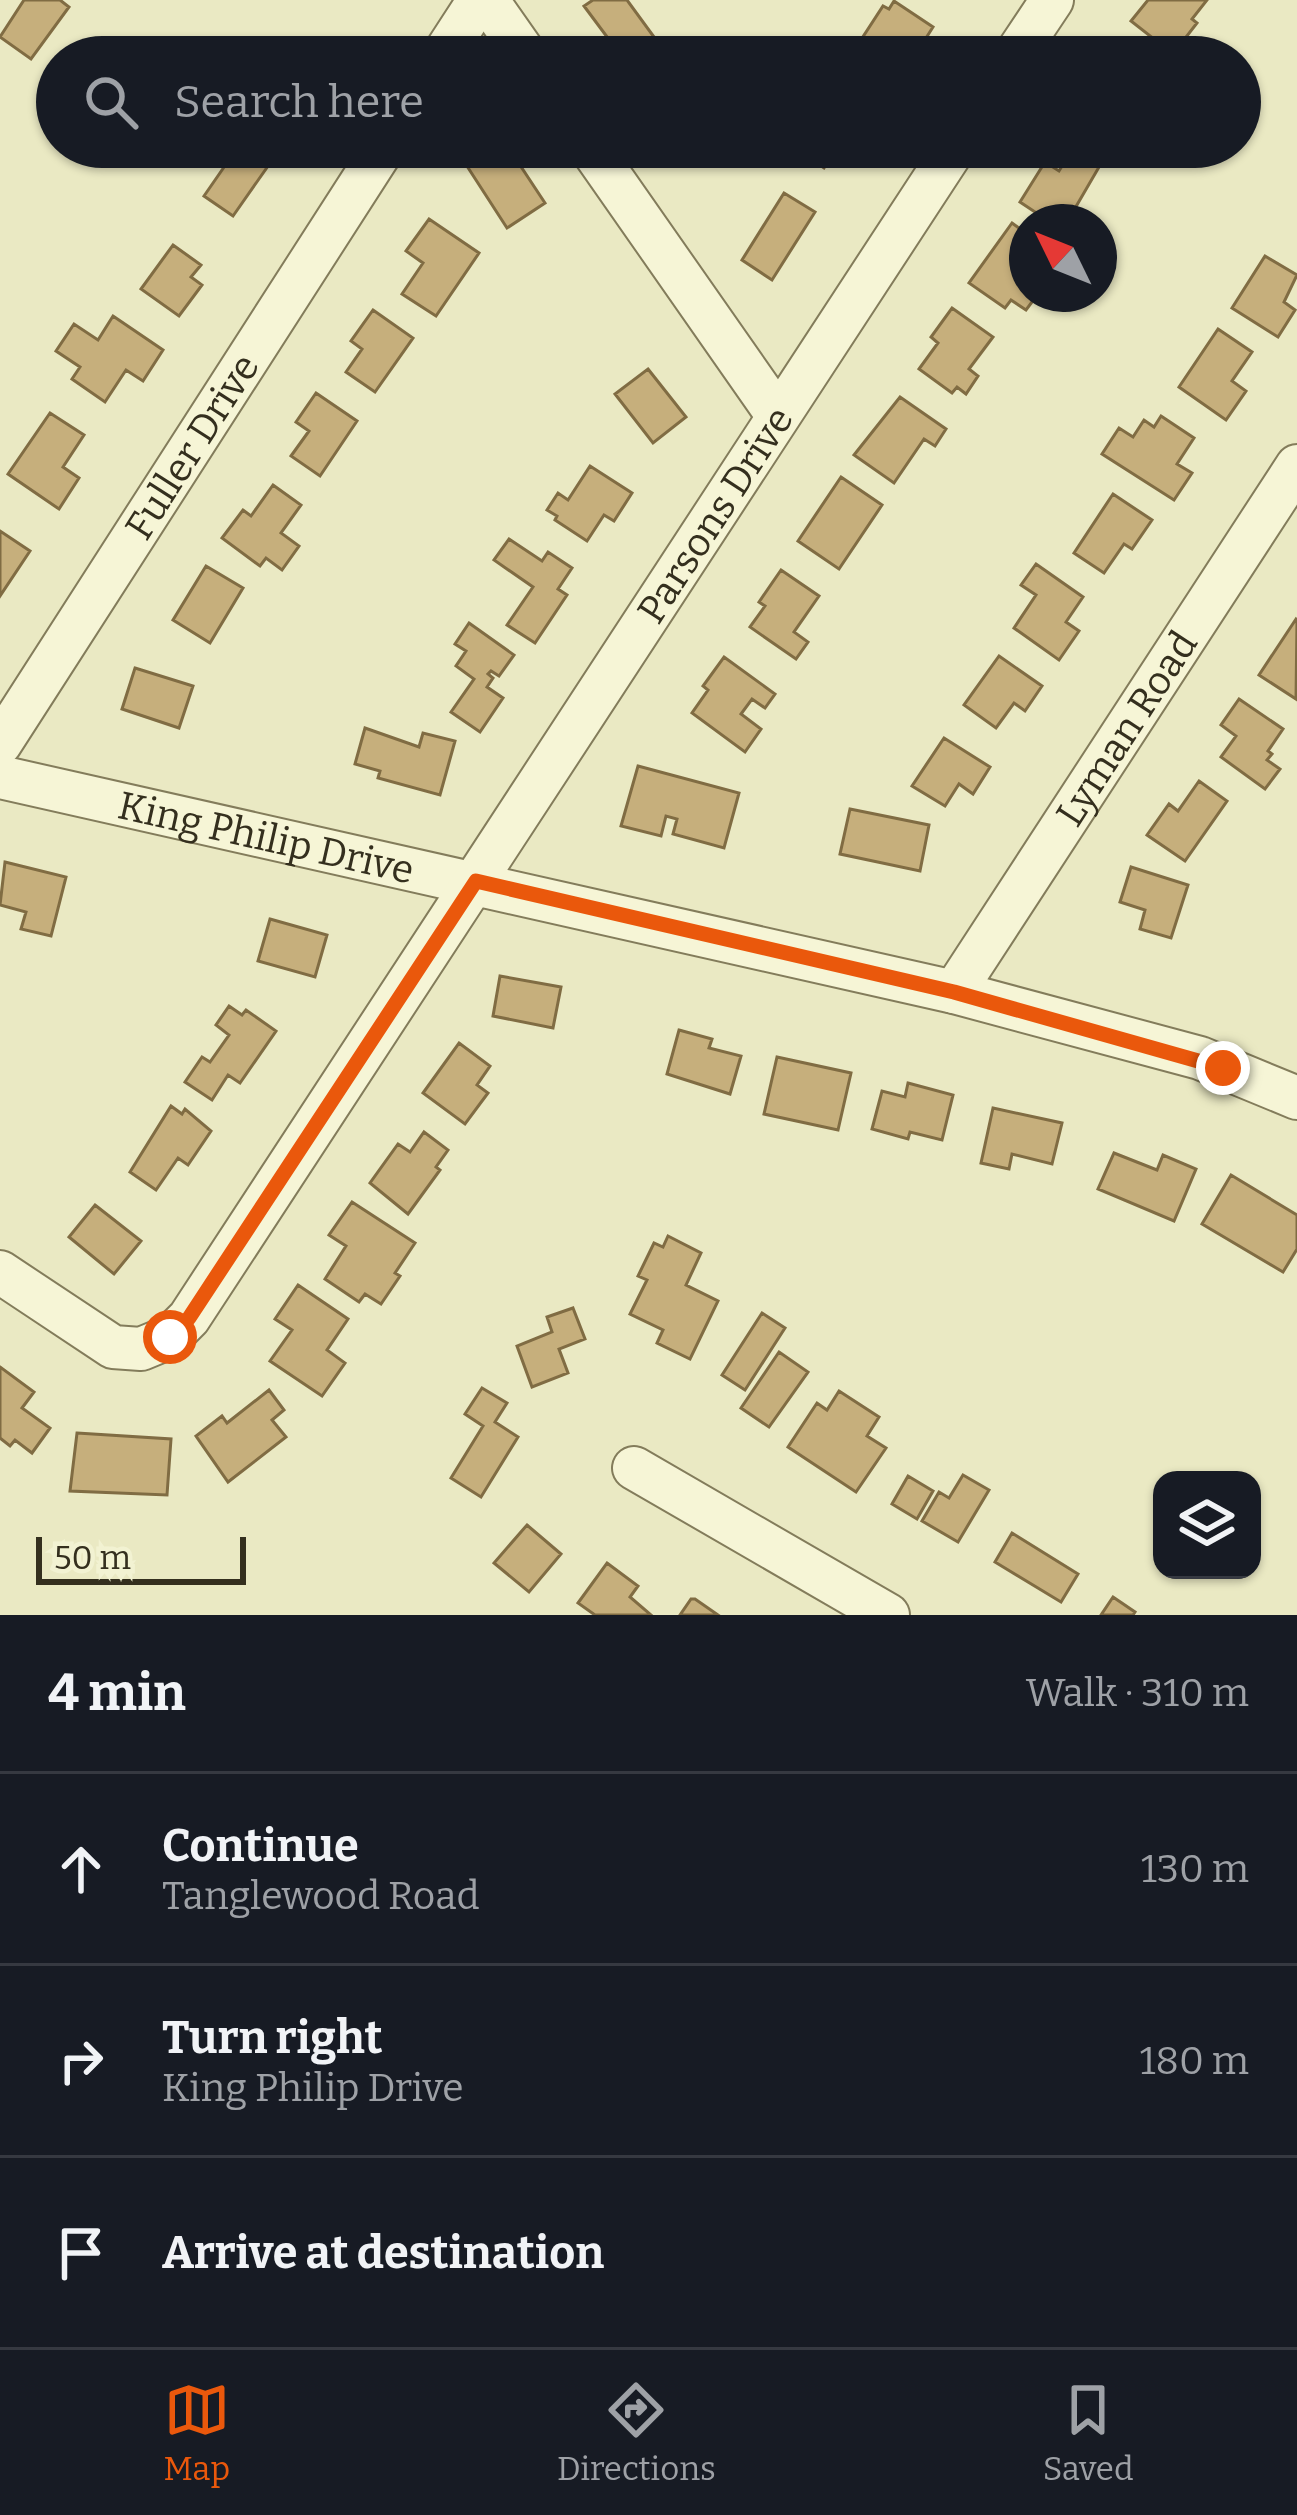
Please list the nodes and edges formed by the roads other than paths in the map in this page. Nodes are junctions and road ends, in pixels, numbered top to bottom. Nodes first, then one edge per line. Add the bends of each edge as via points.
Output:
1 (483, 0) edge
2 (1052, 0) edge
3 (457, 36) edge
4 (510, 36) edge
5 (1028, 36) edge
6 (371, 168) edge
7 (605, 168) edge
8 (941, 168) edge
9 (778, 416) junction
10 (1297, 466) edge
11 (0, 744) edge
12 (0, 777) edge
13 (476, 881) junction
14 (954, 992) junction
15 (1297, 1098) edge
16 (0, 1272) edge
17 (634, 1468) dead end
18 (888, 1615) edge

1 - 3 street
1 - 4 street
2 - 5 street
6 - 11 street, Fuller Drive
7 - 9 street
8 - 9 street, Parsons Drive
9 - 13 street, Parsons Drive
10 - 14 street, Lyman Road
12 - 13 street, King Philip Drive
13 - 14 street, King Philip Drive
13 - 16 street, Parsons Drive via 170,1337 141,1349 113,1347
14 - 15 street, King Philip Drive via 1200,1058
17 - 18 street

